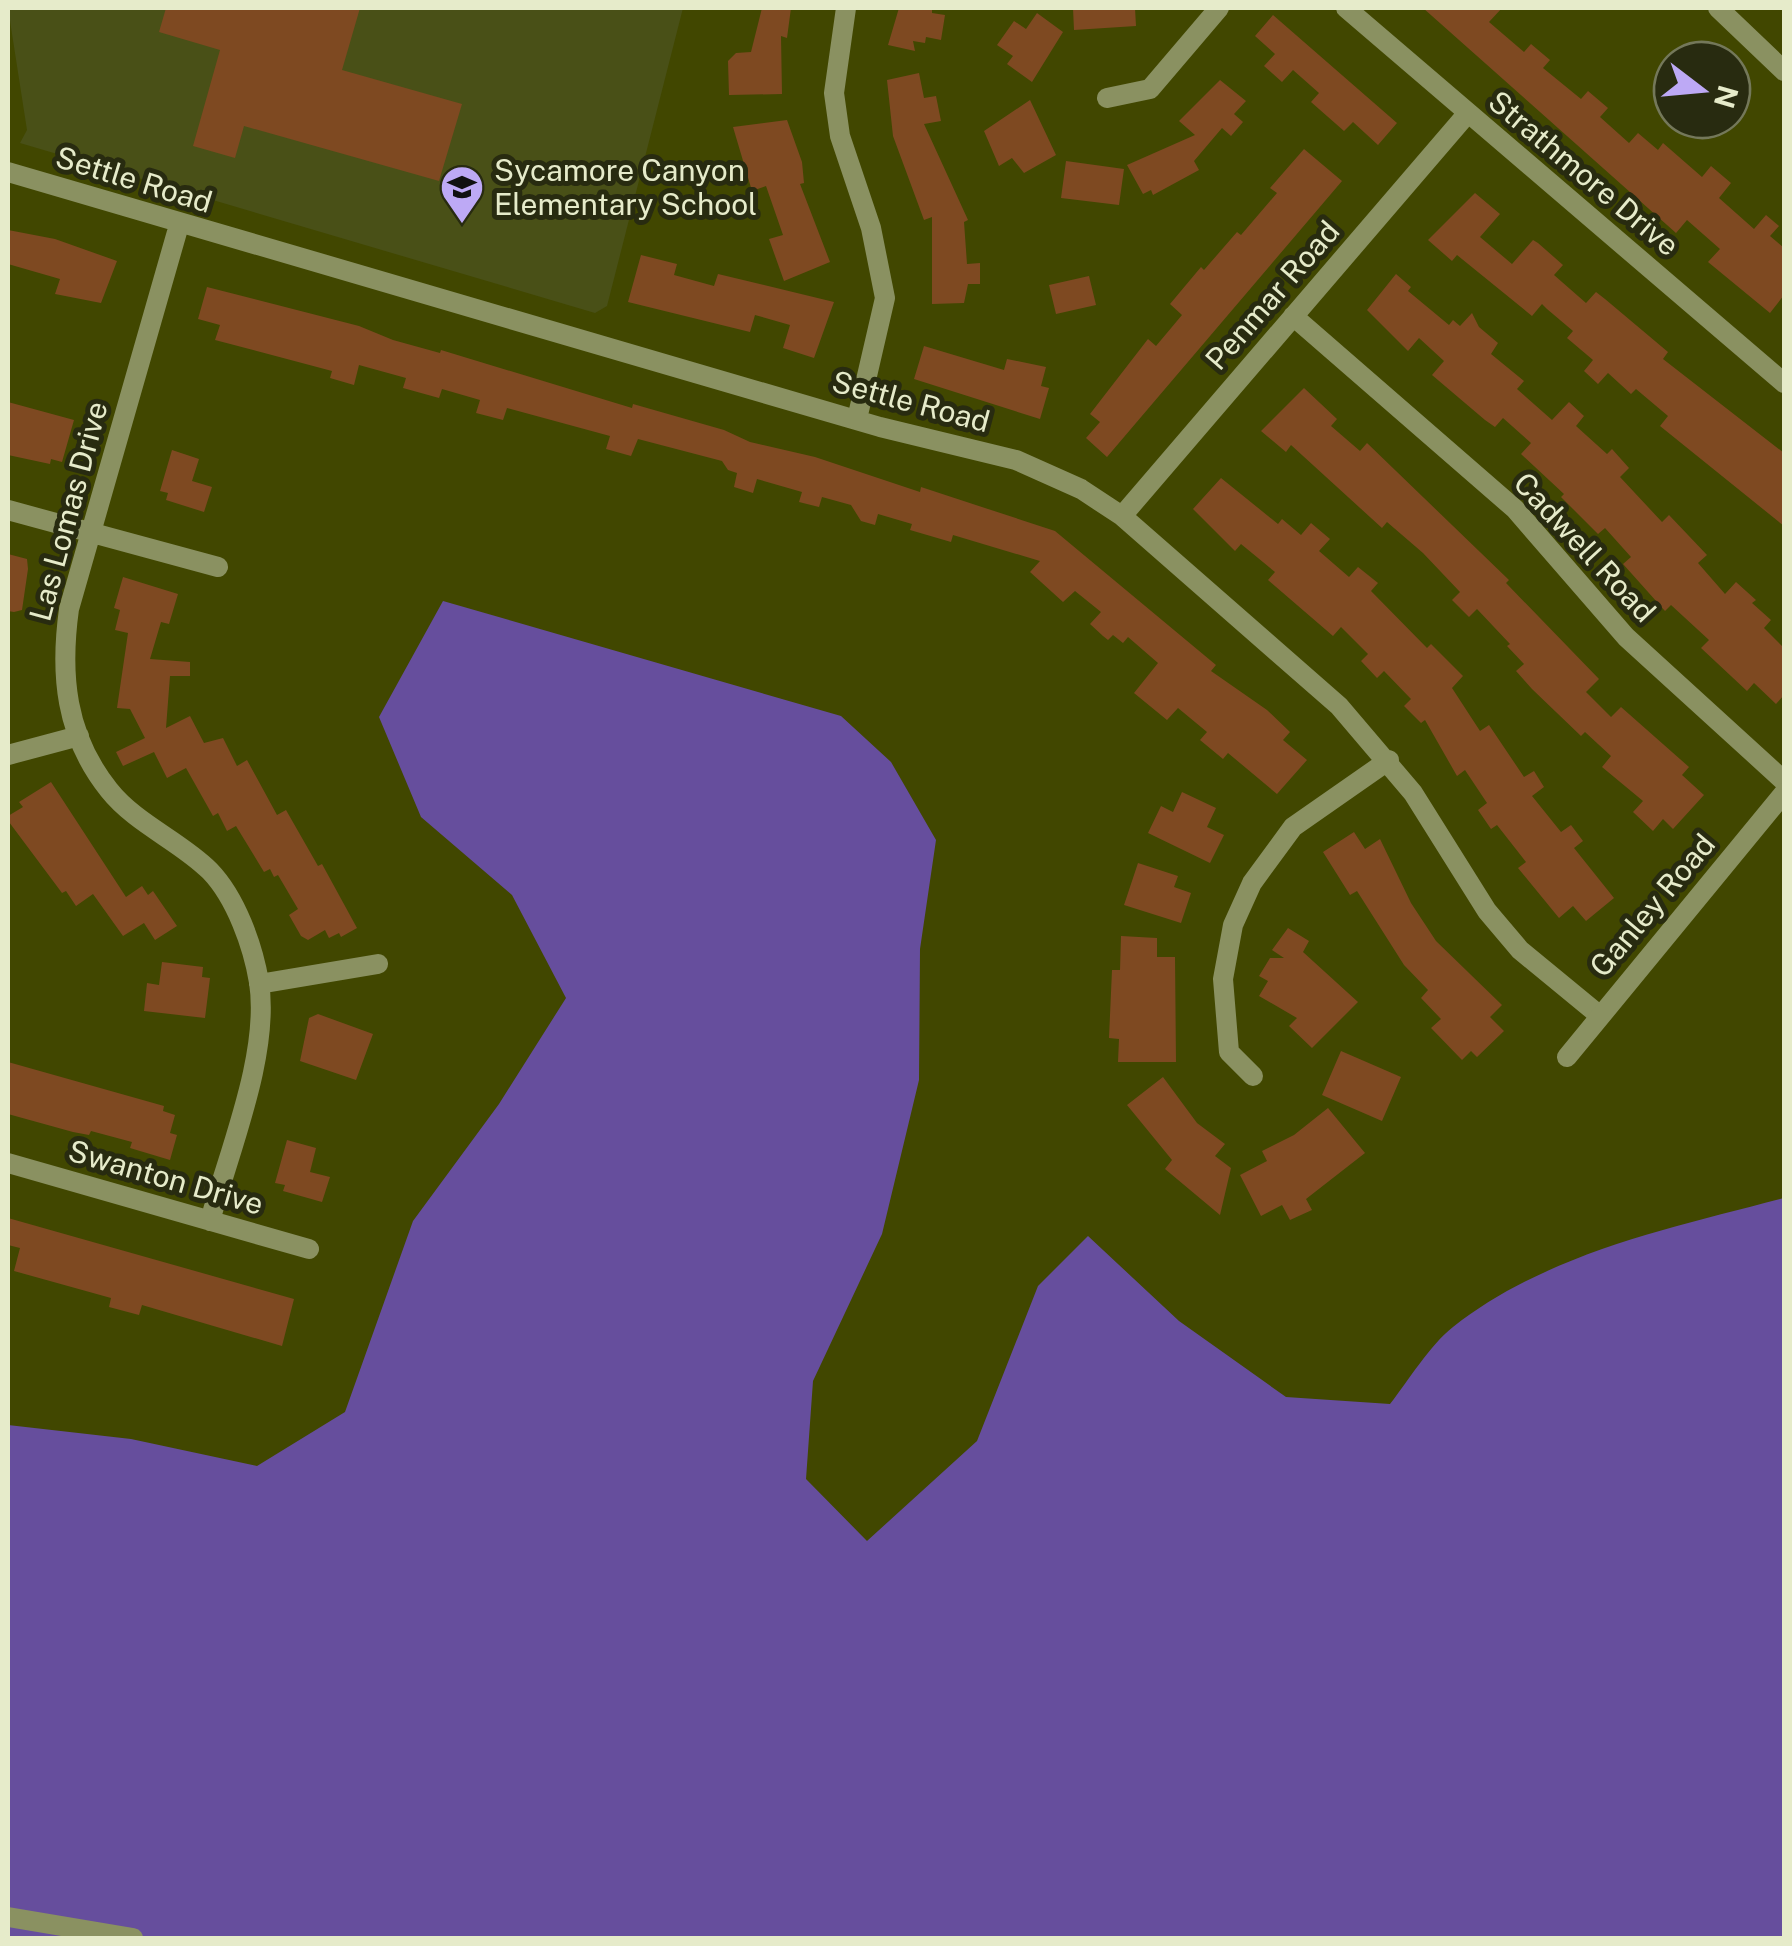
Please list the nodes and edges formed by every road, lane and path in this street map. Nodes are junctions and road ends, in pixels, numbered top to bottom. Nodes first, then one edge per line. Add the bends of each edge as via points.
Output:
1 (846, 8) edge
2 (1220, 8) edge
3 (1346, 8) edge
4 (1718, 8) edge
5 (1784, 72) edge
6 (1107, 98) dead end
7 (1467, 114) junction
8 (8, 172) edge
9 (179, 225) junction
10 (1293, 316) junction
11 (1784, 382) edge
12 (857, 420) junction
13 (8, 510) edge
14 (1122, 516) junction
15 (91, 534) junction
16 (218, 567) dead end
17 (78, 736) junction
18 (8, 755) edge
19 (1388, 760) junction
20 (1784, 781) edge
21 (1784, 793) edge
22 (378, 964) dead end
23 (259, 984) junction
24 (1599, 1015) junction
25 (1567, 1057) dead end
26 (1253, 1076) dead end
27 (8, 1163) edge
28 (210, 1221) junction
29 (309, 1249) dead end
30 (8, 1917) edge
31 (133, 1938) edge

1 - 12 street via 834,93 884,298
2 - 6 street via 1150,88
3 - 7 street, Strathmore Drive
4 - 5 street
7 - 10 street, Penmar Road
7 - 11 street, Strathmore Drive
8 - 9 street, Settle Road
9 - 12 street, Settle Road
9 - 15 street, Las Lomas Drive
10 - 14 street, Penmar Road
10 - 20 street, Cadwell Road via 1515,509 1626,637
12 - 14 street, Settle Road via 1016,460
13 - 15 street
14 - 19 street, Settle Road via 1297,665
15 - 16 street
15 - 17 street, Las Lomas Drive via 69,608 62,662
17 - 18 street
17 - 23 street, Las Lomas Drive via 109,790 212,872 246,936
19 - 24 street, Settle Road via 1486,911 1520,950
19 - 26 street via 1294,827 1252,883 1232,925 1223,980 1229,1052
21 - 24 street, Ganley Road
22 - 23 street
23 - 28 street, Las Lomas Drive via 259,1041
24 - 25 street, Ganley Road
27 - 28 street, Swanton Drive
28 - 29 street, Swanton Drive
30 - 31 street

